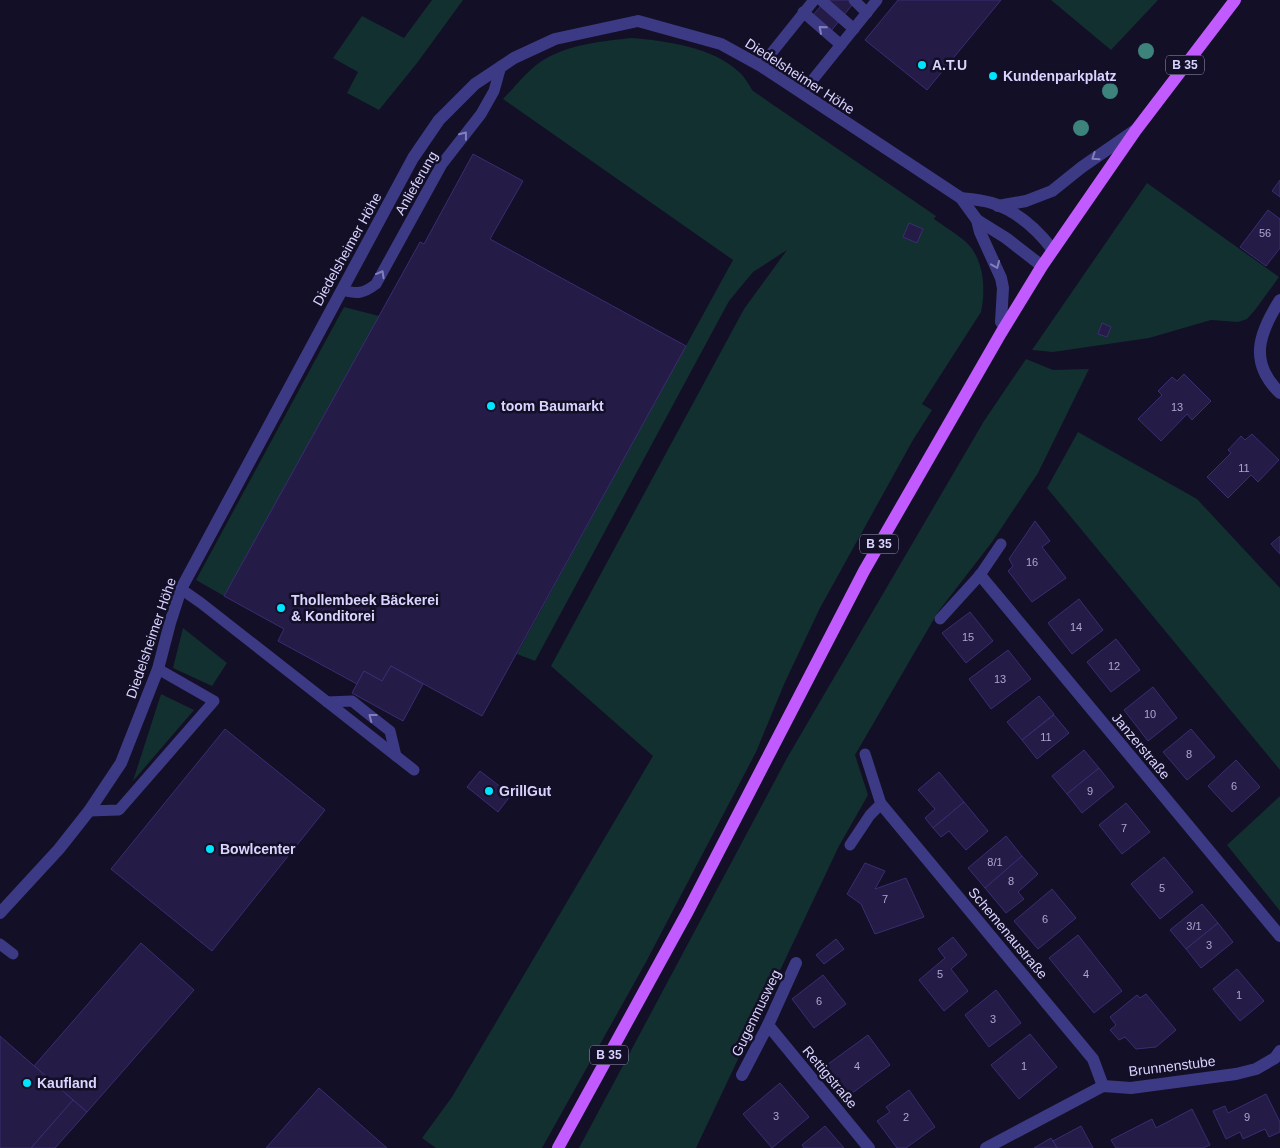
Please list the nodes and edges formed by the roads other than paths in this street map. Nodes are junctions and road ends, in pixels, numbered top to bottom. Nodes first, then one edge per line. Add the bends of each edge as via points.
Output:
1 (814, 0) edge
2 (822, 0) edge
3 (854, 0) edge
4 (877, 0) edge
5 (1234, 0) edge
6 (804, 12) junction
7 (867, 13) junction
8 (854, 29) junction
9 (841, 45) junction
10 (501, 66) junction
11 (761, 66) junction
12 (802, 93) junction
13 (1136, 130) junction
14 (960, 198) junction
15 (998, 206) junction
16 (977, 220) junction
17 (1053, 250) junction
18 (1042, 266) junction
19 (342, 290) junction
20 (1280, 300) edge
21 (1001, 328) junction
22 (1280, 393) edge
23 (1001, 544) dead end
24 (980, 575) junction
25 (181, 589) junction
26 (940, 619) dead end
27 (158, 669) junction
28 (327, 702) junction
29 (864, 754) dead end
30 (396, 756) junction
31 (414, 770) dead end
32 (881, 804) junction
33 (89, 811) junction
34 (850, 845) dead end
35 (0, 913) edge
36 (1280, 936) edge
37 (0, 944) edge
38 (13, 954) dead end
39 (796, 963) dead end
40 (768, 1025) junction
41 (1280, 1052) edge
42 (742, 1075) dead end
43 (1103, 1086) junction
44 (558, 1148) edge
45 (869, 1148) edge
46 (986, 1148) edge

1 - 6 lane
2 - 8 lane
3 - 7 lane
4 - 7 lane
5 - 13 main road, B 35
9 -> 6 lane
6 - 11 lane
7 - 8 lane
8 - 9 lane
9 - 12 lane
10 - 11 street, Diedelsheimer Höhe via 555,39 638,21 721,44
10 - 19 street, Diedelsheimer Höhe via 475,84 439,120 414,158
19 -> 10 lane, Anlieferung via 366,292 376,284 442,164 481,114 494,90
11 - 12 street, Diedelsheimer Höhe
12 - 14 street, Diedelsheimer Höhe
13 -> 15 street via 1052,190 1026,202
13 - 17 main road, B 35
14 - 15 street
14 - 16 street
15 - 17 street via 1026,221
16 - 18 street
16 -> 21 street via 1001,278
17 - 18 main road, B 35
18 - 21 main road, B 35
19 - 25 street, Diedelsheimer Höhe
20 - 22 street via 1261,334 1260,356 1269,382
21 - 44 main road, B 35 via 864,571 688,911
23 - 24 lane
24 - 26 lane
24 - 36 street, Janzerstraße
25 - 27 street, Diedelsheimer Höhe
25 - 28 lane
27 - 33 street, Diedelsheimer Höhe via 121,763
27 - 33 lane via 214,701 119,810
28 - 30 lane
30 -> 28 lane via 390,731 352,701
29 - 32 lane
30 - 31 lane
32 - 34 lane
32 - 43 street, Schemenaustraße via 1094,1059
33 - 35 street, Diedelsheimer Höhe
37 - 38 lane
39 - 40 street, Gugenmusweg
40 - 42 street, Gugenmusweg
40 - 45 street, Rettigstraße
41 - 43 street, Brunnenstube via 1256,1069 1236,1074 1131,1088
43 - 46 street

